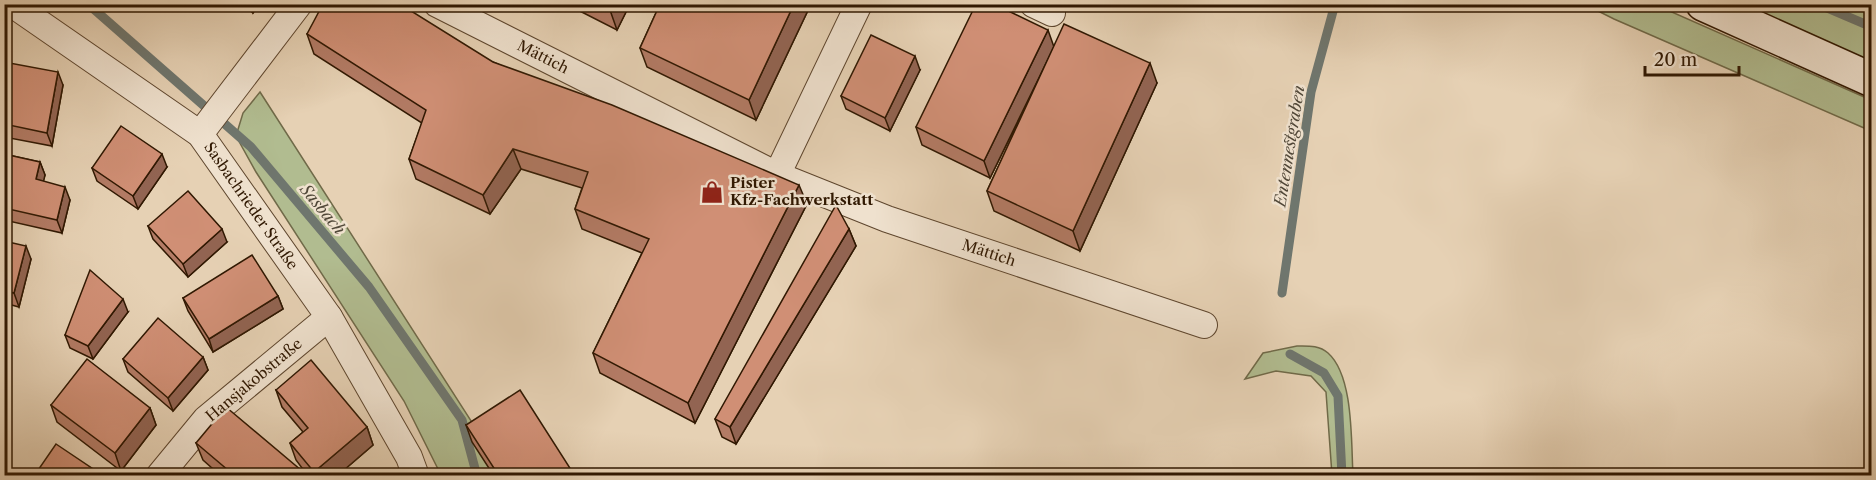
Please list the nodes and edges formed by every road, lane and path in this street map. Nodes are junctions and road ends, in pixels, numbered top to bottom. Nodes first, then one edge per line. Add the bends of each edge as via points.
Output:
1 (12, 4) edge
2 (299, 4) edge
3 (437, 4) edge
4 (859, 4) edge
5 (1703, 4) edge
6 (1872, 80) edge
7 (204, 129) junction
8 (777, 175) junction
9 (329, 317) junction
10 (1204, 324) dead end
11 (159, 476) edge
12 (416, 476) edge

1 - 7 street, Sasbachrieder Straße
2 - 7 street
3 - 8 street, Mättich
4 - 8 street
5 - 6 street
7 - 9 street, Sasbachrieder Straße
8 - 10 street, Mättich via 887,219
9 - 11 street, Hansjakobstraße via 206,419
9 - 12 street, Sasbachrieder Straße via 410,457

